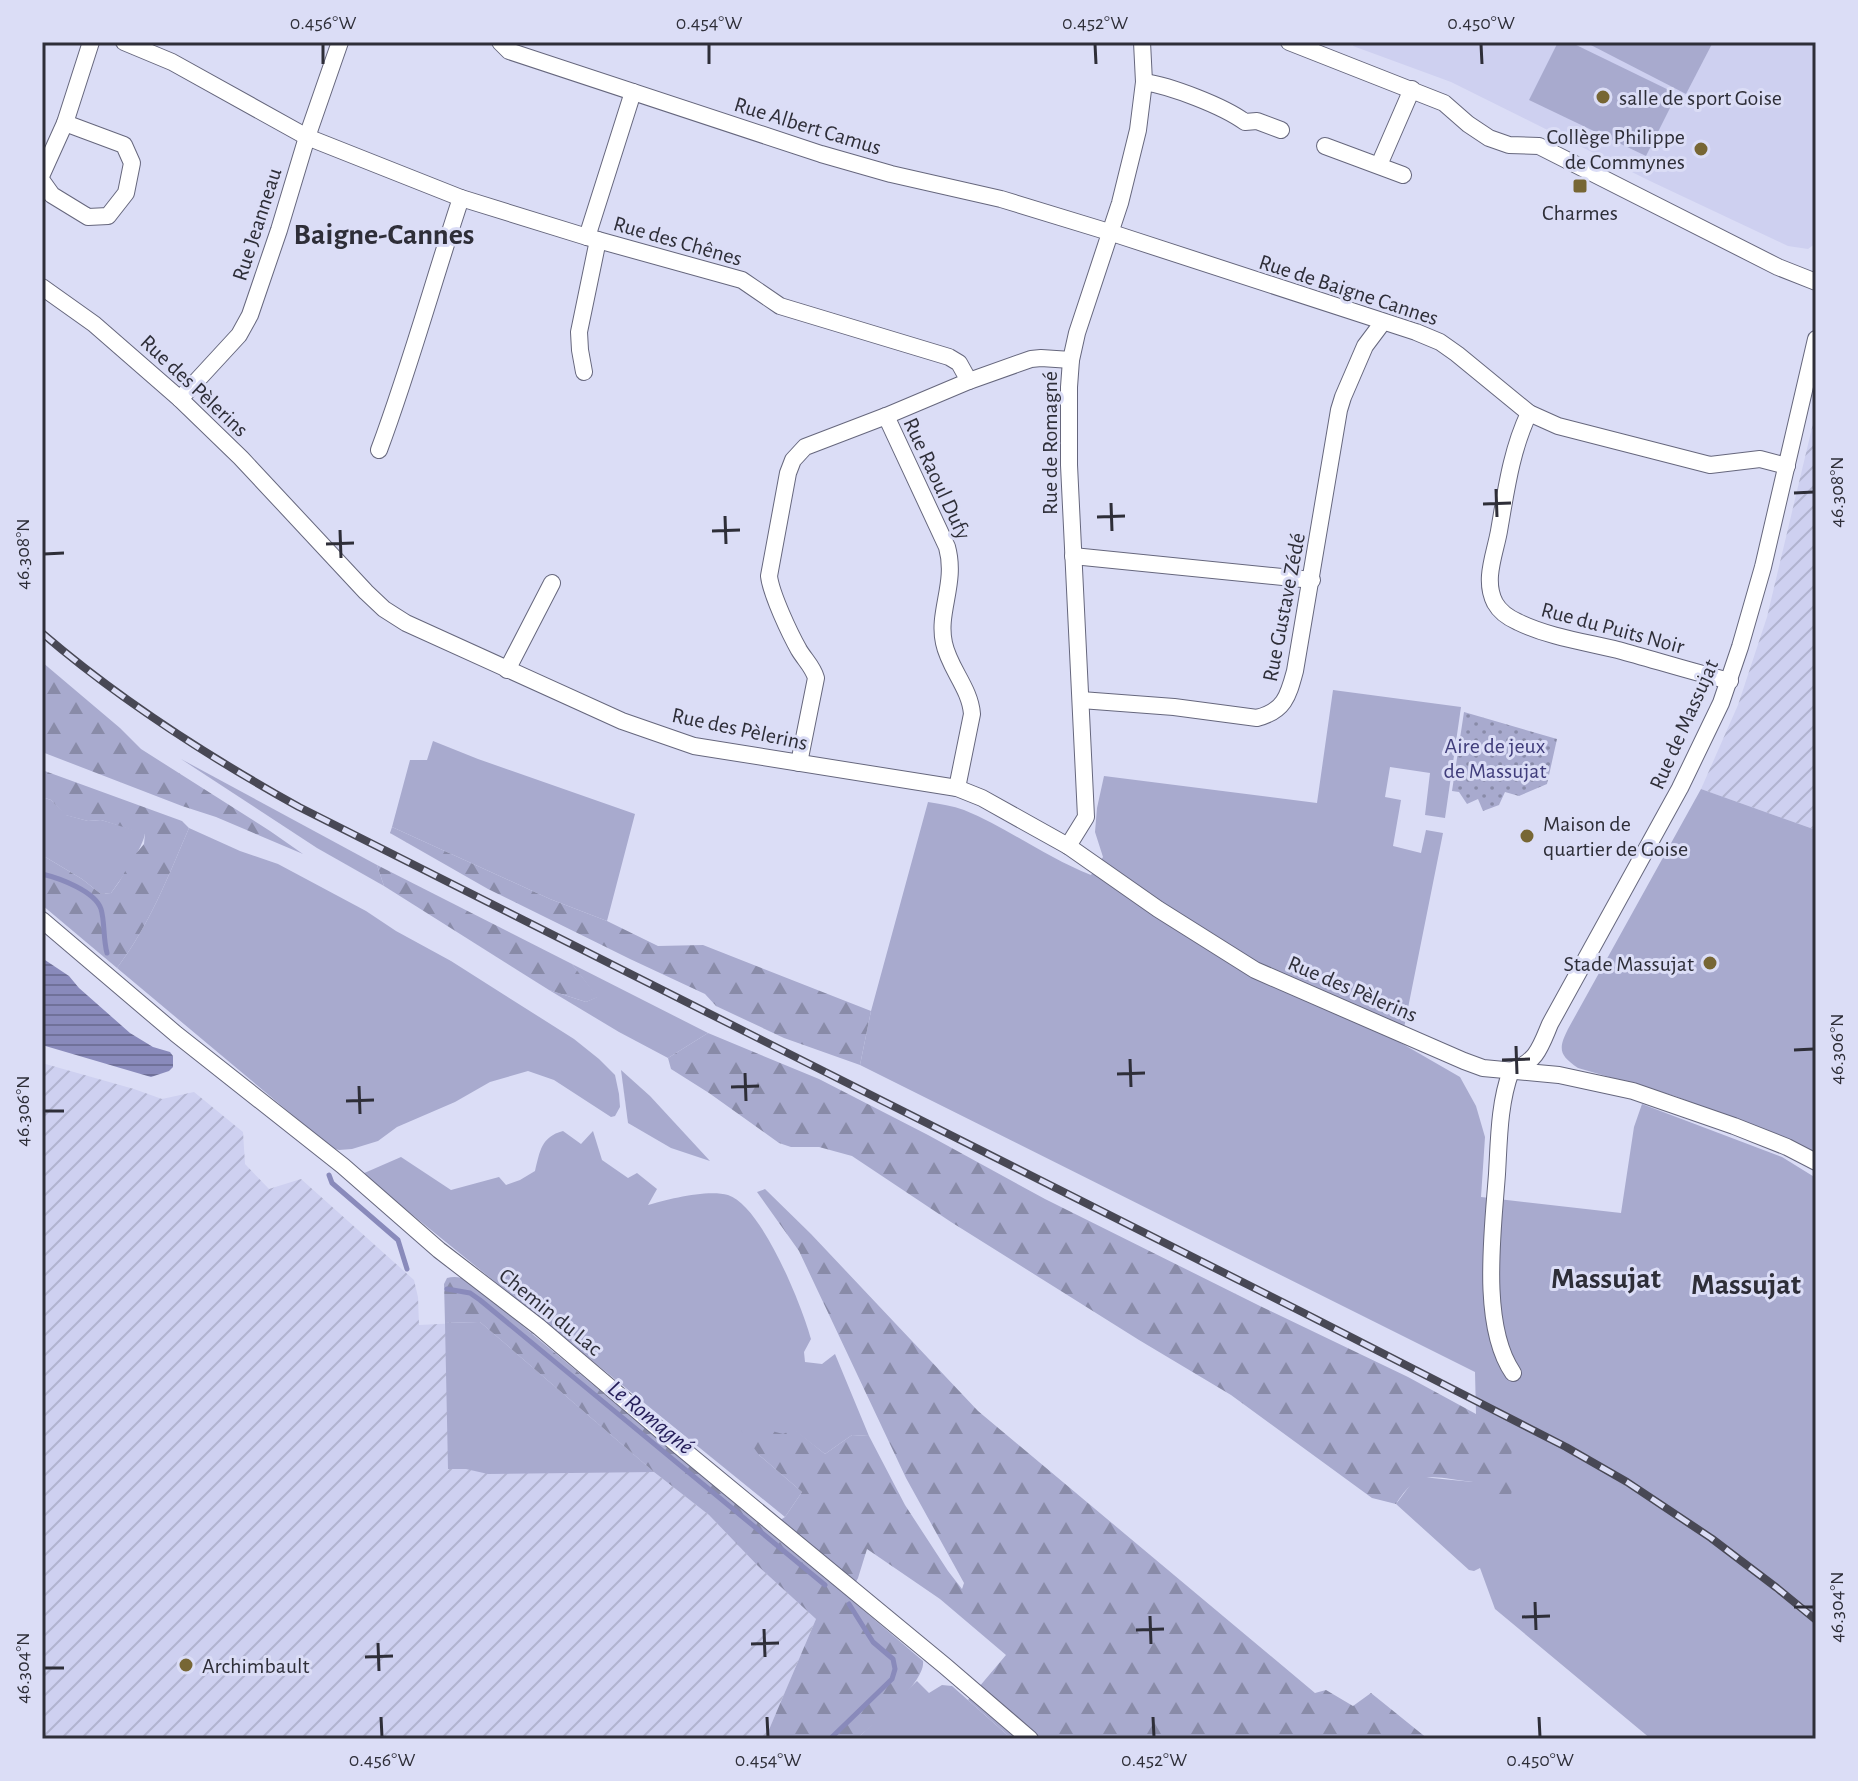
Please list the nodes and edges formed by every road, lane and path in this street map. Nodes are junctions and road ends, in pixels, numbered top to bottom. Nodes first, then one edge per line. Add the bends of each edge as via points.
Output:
1 (91, 42) edge
2 (124, 42) edge
3 (340, 42) edge
4 (500, 42) edge
5 (1289, 42) edge
6 (1141, 43) edge
7 (1144, 82) junction
8 (1412, 89) junction
9 (633, 92) junction
10 (65, 123) junction
11 (1281, 130) dead end
12 (307, 137) junction
13 (1325, 146) dead end
14 (1379, 165) junction
15 (42, 174) edge
16 (1403, 175) dead end
17 (42, 181) edge
18 (461, 198) junction
19 (1109, 232) junction
20 (592, 238) junction
21 (1816, 282) edge
22 (42, 287) edge
23 (1383, 322) junction
24 (1816, 339) edge
25 (1071, 360) junction
26 (584, 372) dead end
27 (969, 381) junction
28 (180, 399) junction
29 (1529, 413) junction
30 (886, 416) junction
31 (379, 450) dead end
32 (1787, 466) junction
33 (1073, 556) junction
34 (1312, 580) junction
35 (552, 583) dead end
36 (507, 670) junction
37 (1730, 681) junction
38 (1081, 700) junction
39 (799, 763) junction
40 (957, 788) junction
41 (1068, 846) junction
42 (42, 920) edge
43 (1511, 1071) junction
44 (1816, 1162) edge
45 (1513, 1373) dead end
46 (1030, 1739) edge

1 - 10 street
2 - 12 street, Rue des Chênes via 172,62
3 - 12 street, Rue Jeanneau
4 - 9 street, Rue Albert Camus via 509,51
5 - 8 street
6 - 7 street, Rue de Romagné
7 - 11 street via 1231,112 1245,122
7 - 19 street, Rue de Romagné via 1128,173
8 - 14 street
8 - 21 street via 1444,103 1489,138 1539,146
9 - 19 street, Rue Albert Camus via 821,154
9 - 20 street
10 - 15 street
10 - 17 street via 124,145 132,163 126,193 108,216 88,217 52,195
12 - 18 street, Rue des Chênes
12 - 28 street, Rue Jeanneau via 250,315 239,335
13 - 14 street
14 - 16 street
18 - 20 street, Rue des Chênes
18 - 31 street
19 - 23 street, Rue de Baigne Cannes
19 - 25 street, Rue de Romagné
20 - 26 street via 579,332
20 - 27 street, Rue des Chênes via 742,280 780,306 949,357
22 - 28 street, Rue des Pèlerins via 94,324
23 - 29 street, Rue de Baigne Cannes via 1440,342
23 - 34 street, Rue Gustave Zédé via 1365,346 1343,397
24 - 32 street, Rue de Massujat
25 - 27 street via 1031,359
25 - 33 street, Rue de Romagné
27 - 30 street
28 - 36 street, Rue des Pèlerins via 384,609
29 - 32 street, Rue de Baigne Cannes via 1558,426 1710,465 1760,459
29 - 37 street, Rue du Puits Noir via 1509,470 1491,568 1495,602 1519,623
30 - 39 street via 805,447 788,473 769,576 816,678
30 - 40 street, Rue Raoul Dufy via 950,559 943,642 972,714
32 - 37 street, Rue de Massujat
33 - 34 street
33 - 38 street, Rue de Romagné
34 - 38 street, Rue Gustave Zédé via 1289,695 1270,714 1257,718
35 - 36 street
36 - 39 street, Rue des Pèlerins via 679,741
37 - 43 street, Rue de Massujat via 1680,788 1538,1050
38 - 41 street, Rue de Romagné via 1086,817
39 - 40 street, Rue des Pèlerins
40 - 41 street, Rue des Pèlerins
41 - 43 street, Rue des Pèlerins via 1255,970 1464,1061
42 - 46 street, Chemin du Lac
43 - 44 street, Rue des Pèlerins via 1633,1091
43 - 45 street via 1499,1138 1492,1297 1501,1349

